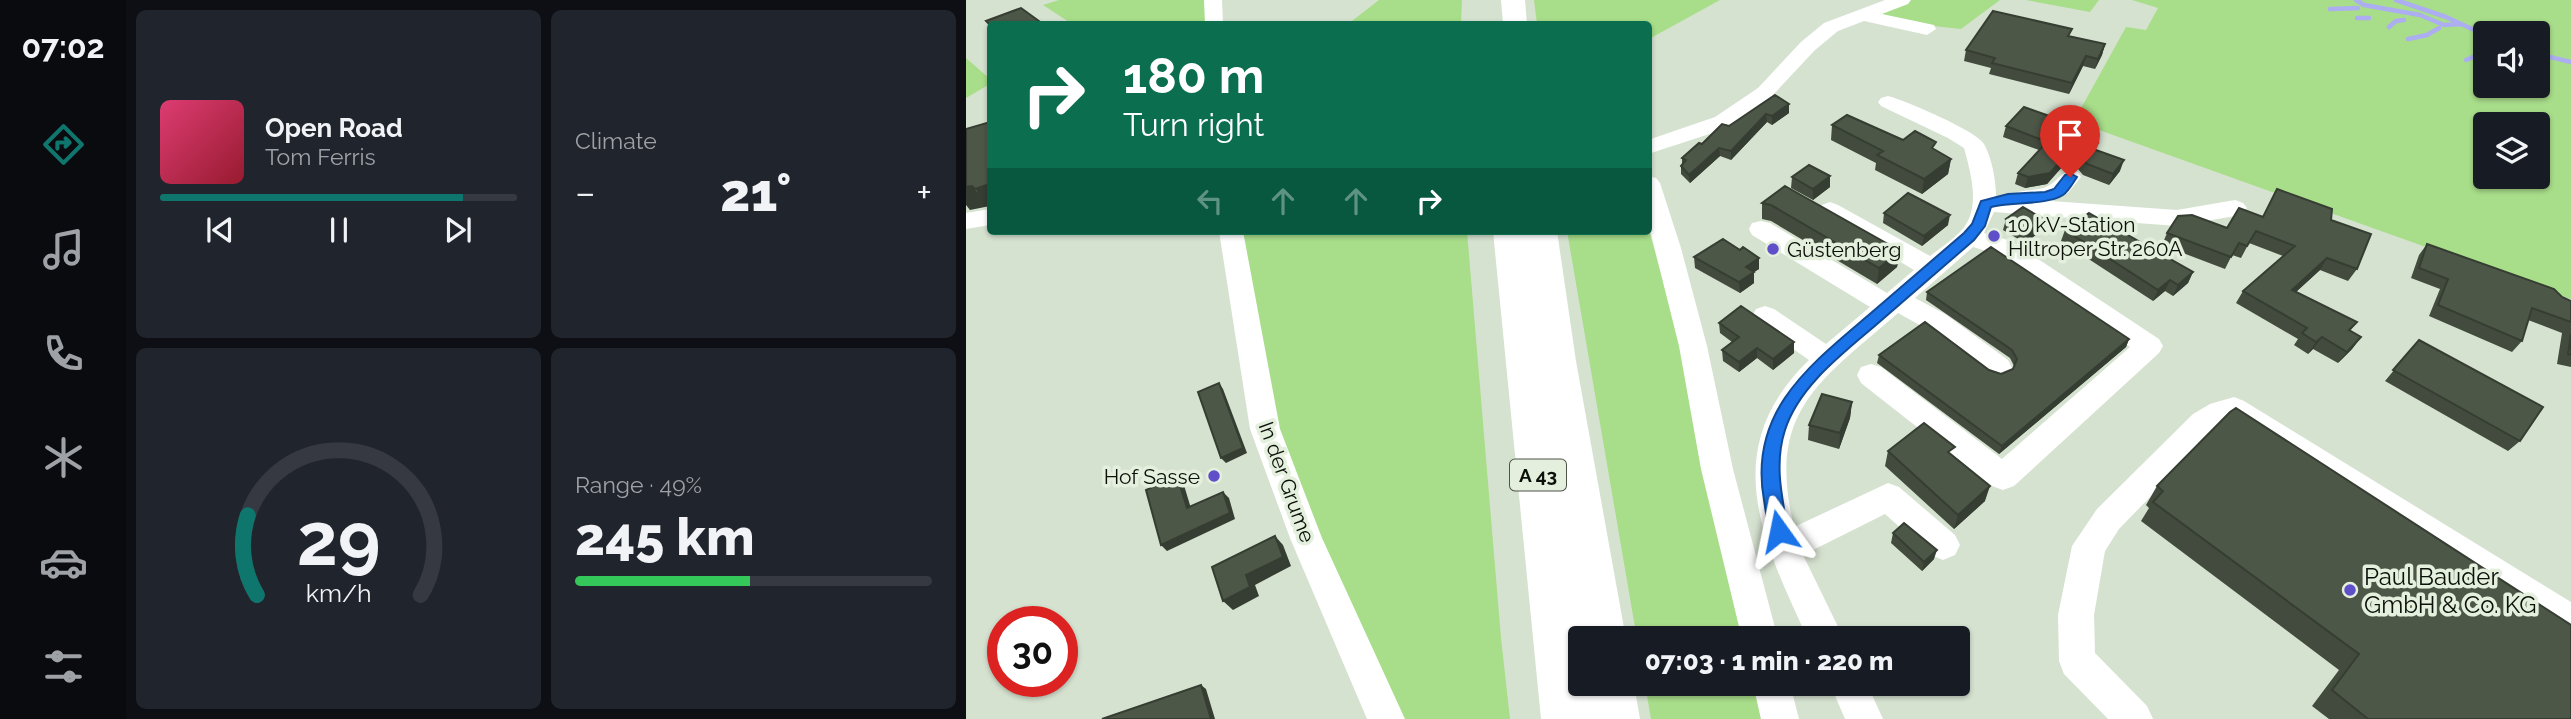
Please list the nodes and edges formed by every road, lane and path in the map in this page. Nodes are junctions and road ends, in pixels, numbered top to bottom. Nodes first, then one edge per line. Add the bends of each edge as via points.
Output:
1 (1213, 0) edge
2 (1490, 0) edge
3 (1513, 0) edge
4 (1902, 0) edge
5 (1860, 15) junction
6 (1214, 21) edge
7 (1492, 21) edge
8 (1515, 21) edge
9 (1927, 29) dead end
10 (1888, 102) dead end
11 (1652, 146) edge
12 (2070, 177) dead end
13 (1652, 195) edge
14 (1986, 204) junction
15 (2235, 208) edge
16 (1830, 210) edge
17 (987, 218) edge
18 (966, 221) edge
19 (1761, 229) dead end
20 (1232, 235) edge
21 (1510, 235) edge
22 (1541, 235) edge
23 (1969, 237) junction
24 (1931, 268) junction
25 (1892, 303) junction
26 (1765, 316) dead end
27 (1828, 359) junction
28 (1998, 368) dead end
29 (1871, 376) dead end
30 (1943, 545) dead end
31 (1784, 548) junction
32 (2571, 622) edge
33 (1599, 626) edge
34 (1757, 626) edge
35 (1820, 626) edge
36 (1611, 696) edge
37 (1774, 696) edge
38 (1853, 696) edge
39 (1386, 719) edge
40 (1567, 719) edge
41 (1614, 719) edge
42 (1780, 719) edge
43 (1864, 719) edge
44 (2134, 719) edge

1 - 6 street
2 - 7 highway
3 - 8 highway
4 - 5 street
5 - 9 street
5 - 11 street via 1821,34 1747,108 1712,126
10 - 14 street via 1974,145
12 - 14 street via 2059,192
13 - 34 street via 1690,334 1717,469
14 - 15 street via 2177,218
14 - 23 street via 1979,226
16 - 24 street
17 - 18 street
19 - 25 street
20 - 39 street, In der Grume via 1265,429 1306,538
21 - 40 highway, A 43
22 - 33 highway, A 43
23 - 24 street
23 - 29 street via 2002,247 2149,346 2003,477
24 - 25 street
25 - 27 street
25 - 28 street via 1935,321
26 - 27 street
27 - 31 street via 1805,382 1776,429 1770,484
30 - 31 street via 1888,497
31 - 35 street
32 - 44 street via 2234,409 2220,412 2204,422 2108,519 2089,546 2076,614 2077,662
36 - 41 highway
37 - 42 street
38 - 43 street

